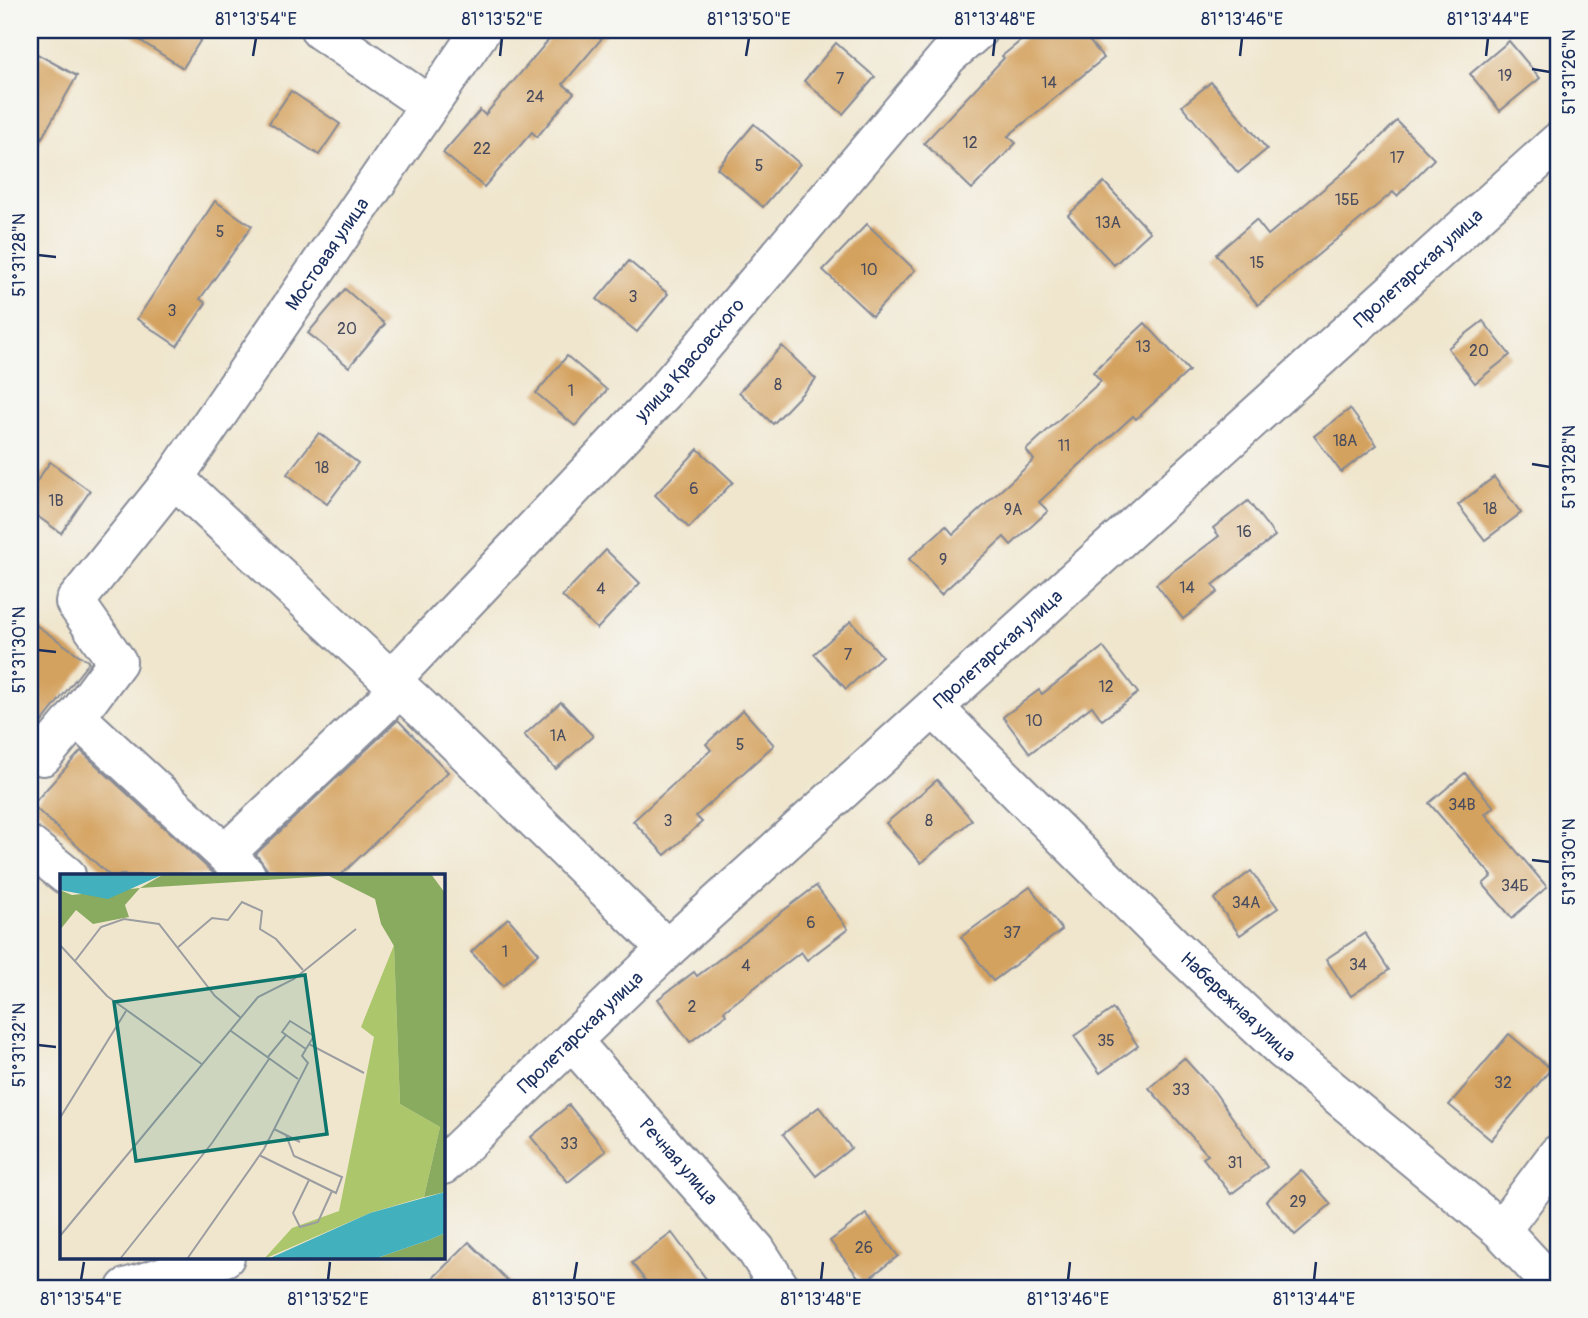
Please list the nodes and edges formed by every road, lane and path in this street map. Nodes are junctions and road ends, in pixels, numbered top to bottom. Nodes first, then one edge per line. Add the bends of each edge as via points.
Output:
1 (481, 30) edge
2 (978, 30) edge
3 (332, 34) edge
4 (429, 105) junction
5 (1558, 142) edge
6 (174, 478) junction
7 (396, 684) junction
8 (935, 709) junction
9 (76, 717) junction
10 (34, 759) edge
11 (30, 846) edge
12 (236, 864) edge
13 (64, 874) edge
14 (667, 949) junction
15 (572, 1041) junction
16 (1558, 1154) edge
17 (444, 1164) edge
18 (1501, 1230) junction
19 (222, 1258) edge
20 (126, 1288) edge
21 (780, 1288) edge
22 (1555, 1288) edge

1 - 4 street, Мостовая улица
2 - 7 street, улица Красовского via 948,55 663,393
3 - 4 street
4 - 6 street, Мостовая улица
5 - 8 street, Пролетарская улица
6 - 7 street
6 - 9 street, Мостовая улица via 75,602 117,662
7 - 12 street, улица Красовского
7 - 14 street
8 - 14 street, Пролетарская улица
8 - 18 street, Набережная улица via 1282,1049
9 - 10 street
9 - 12 street
11 - 13 street
14 - 15 street, Пролетарская улица
15 - 17 street, Пролетарская улица
15 - 21 street, Речная улица via 756,1250
16 - 18 street
18 - 22 street, Набережная улица
19 - 20 street

